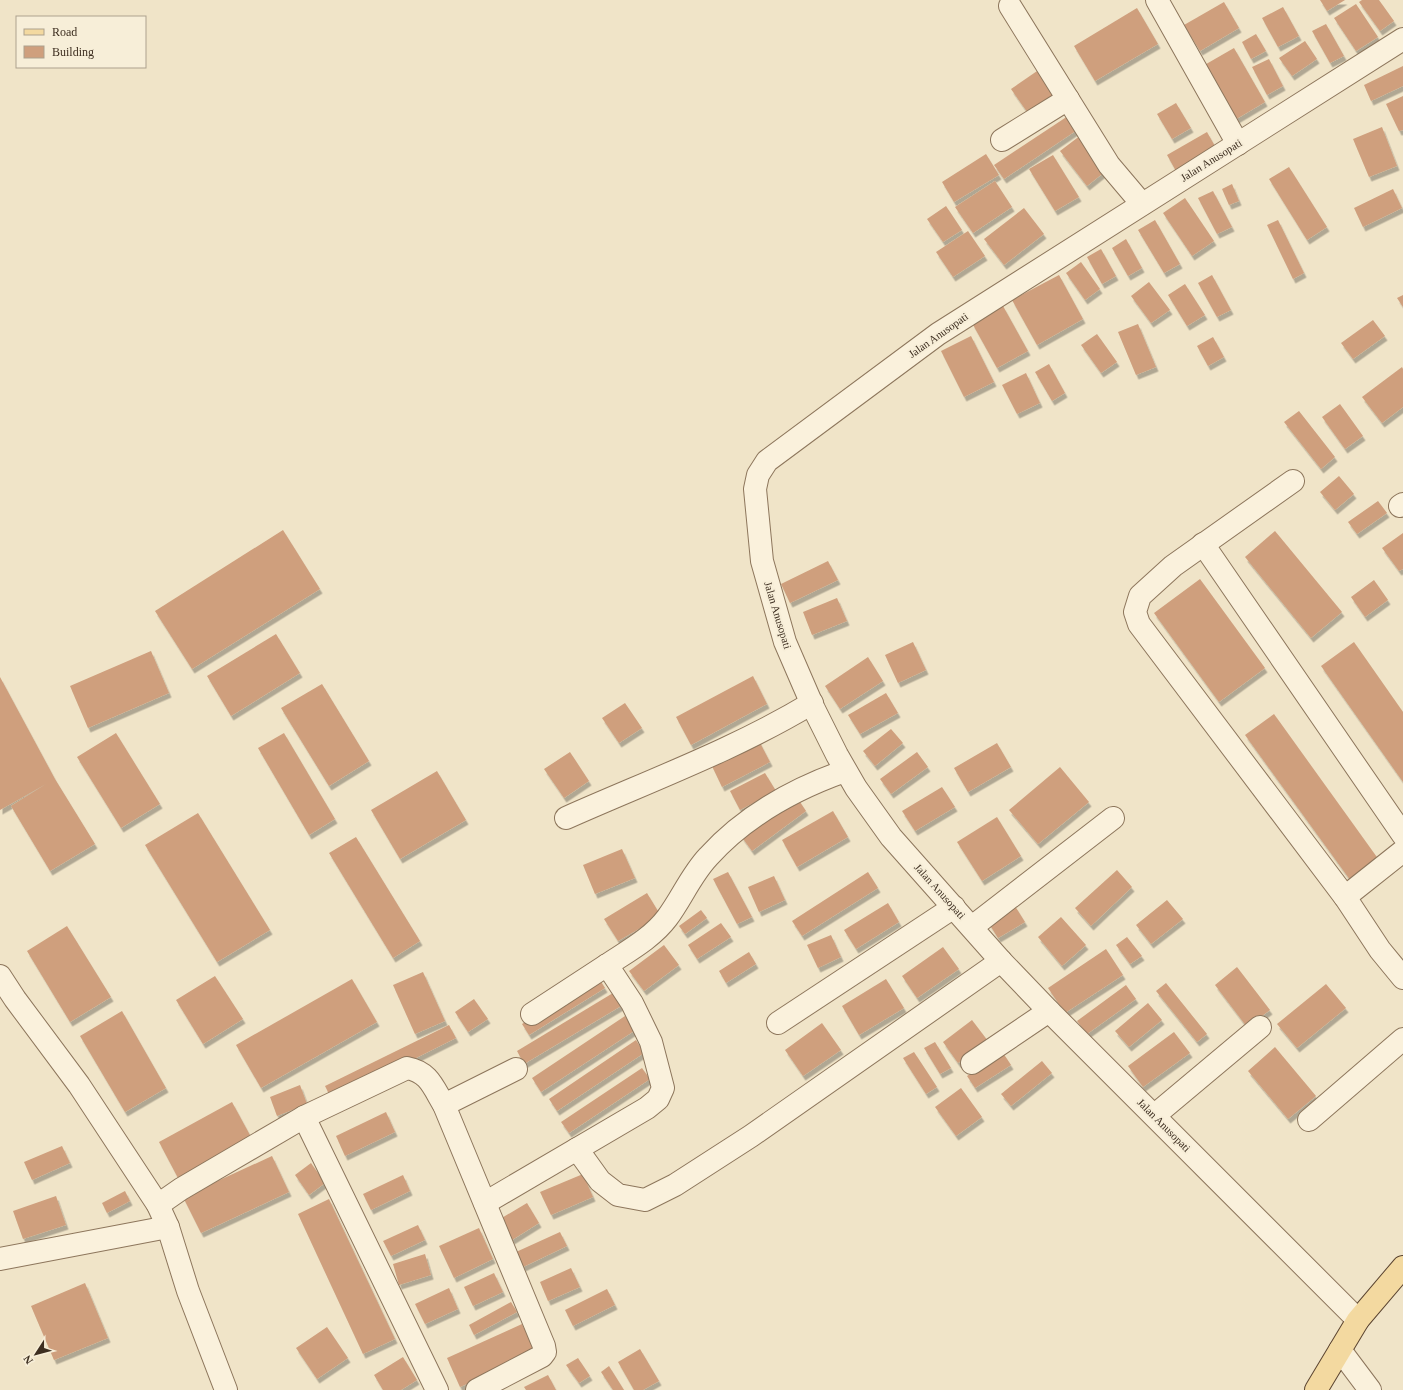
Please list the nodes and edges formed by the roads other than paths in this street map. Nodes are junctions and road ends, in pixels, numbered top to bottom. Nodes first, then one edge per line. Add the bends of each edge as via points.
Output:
1 (1157, 0) edge
2 (1010, 6) dead end
3 (1403, 39) edge
4 (1068, 99) junction
5 (1002, 140) dead end
6 (1238, 144) junction
7 (1142, 204) junction
8 (1293, 481) dead end
9 (1203, 544) junction
10 (812, 703) junction
11 (845, 771) junction
12 (566, 818) dead end
13 (1114, 818) dead end
14 (1403, 835) edge
15 (1403, 851) edge
16 (1345, 897) junction
17 (954, 907) junction
18 (972, 927) junction
19 (1001, 961) junction
20 (608, 965) junction
21 (0, 976) edge
22 (1403, 978) edge
23 (1049, 1011) junction
24 (532, 1014) dead end
25 (778, 1023) dead end
26 (1260, 1027) dead end
27 (1403, 1039) edge
28 (972, 1063) dead end
29 (516, 1069) dead end
30 (444, 1105) junction
31 (1155, 1116) junction
32 (304, 1118) junction
33 (1309, 1120) dead end
34 (577, 1149) junction
35 (485, 1203) junction
36 (158, 1205) junction
37 (168, 1227) junction
38 (0, 1259) edge
39 (1403, 1266) edge
40 (1358, 1320) junction
41 (1340, 1350) junction
42 (226, 1390) edge
43 (437, 1390) edge
44 (477, 1390) edge
45 (1316, 1390) edge
46 (1370, 1390) edge

1 - 6 street
2 - 4 street
3 - 6 street, Jalan Anusopati
4 - 5 street
4 - 7 street via 1109,165
6 - 7 street, Jalan Anusopati
7 - 10 street, Jalan Anusopati via 938,334 767,461 758,475 755,489 762,561 785,642
8 - 9 street
9 - 14 street
9 - 16 street via 1173,566 1140,596 1135,612 1139,624
10 - 11 street, Jalan Anusopati
10 - 12 street via 680,770
11 - 17 street, Jalan Anusopati via 891,837
11 - 20 street via 819,780 751,818 707,858 655,931
13 - 18 street
15 - 16 street
16 - 22 street via 1380,950
17 - 18 street, Jalan Anusopati
17 - 25 street
18 - 19 street, Jalan Anusopati
19 - 23 street, Jalan Anusopati
19 - 34 street via 751,1136 675,1185 645,1200 618,1195 600,1181
20 - 24 street
20 - 34 street via 632,1003 650,1042 663,1088 658,1099 646,1108
21 - 36 street via 79,1085
23 - 28 street
23 - 31 street, Jalan Anusopati
26 - 31 street
27 - 33 street
29 - 30 street
30 - 32 street via 427,1078 418,1070 407,1068
30 - 35 street
31 - 40 street, Jalan Anusopati
32 - 36 street
32 - 43 street
34 - 35 street
35 - 44 street via 545,1352 542,1356
36 - 37 street
37 - 38 street
37 - 42 street via 188,1292
39 - 40 main road
40 - 41 main road
41 - 45 main road
41 - 46 street

